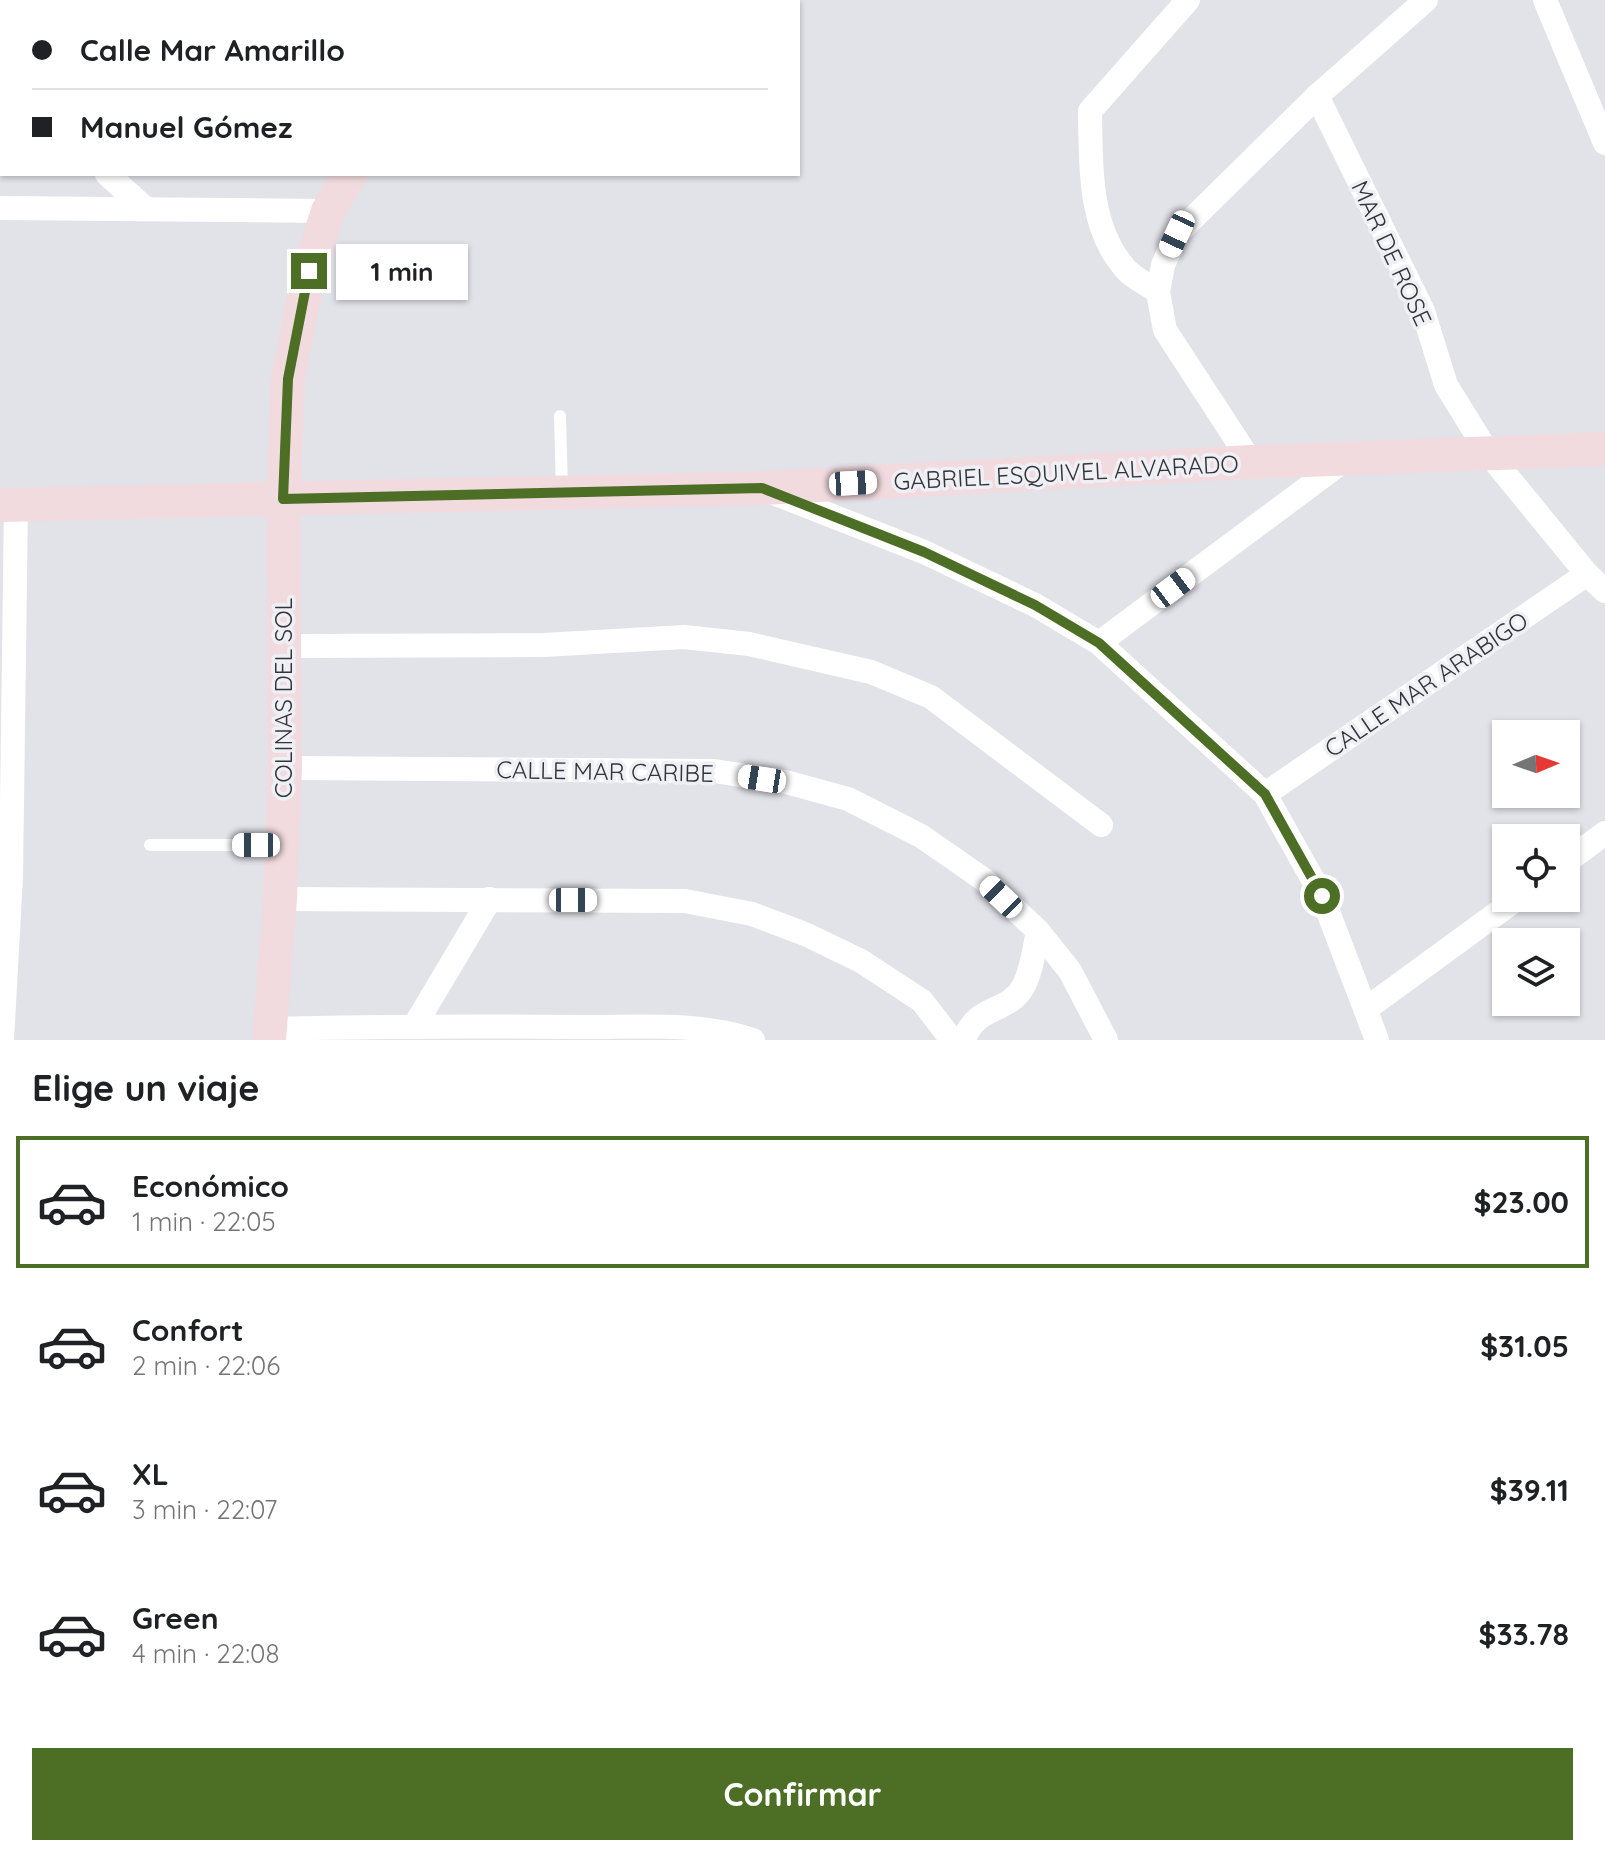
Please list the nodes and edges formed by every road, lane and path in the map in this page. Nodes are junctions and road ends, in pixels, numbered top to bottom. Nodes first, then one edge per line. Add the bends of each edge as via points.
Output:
1 (1188, 0) edge
2 (1426, 0) edge
3 (1545, 0) edge
4 (1317, 96) junction
5 (1605, 143) edge
6 (109, 176) edge
7 (349, 176) edge
8 (0, 208) edge
9 (146, 209) junction
10 (328, 211) junction
11 (1158, 292) junction
12 (560, 416) dead end
13 (1605, 449) edge
14 (1488, 453) junction
15 (1346, 459) junction
16 (1251, 462) junction
17 (762, 488) junction
18 (562, 493) junction
19 (283, 499) junction
20 (8, 505) edge
21 (1587, 574) junction
22 (1605, 591) edge
23 (1099, 643) junction
24 (283, 646) junction
25 (285, 768) junction
26 (1265, 794) junction
27 (1101, 825) dead end
28 (1605, 833) edge
29 (150, 845) dead end
30 (282, 845) junction
31 (1580, 852) edge
32 (280, 899) junction
33 (490, 899) junction
34 (1499, 912) edge
35 (1038, 931) junction
36 (1366, 1009) junction
37 (415, 1025) junction
38 (270, 1034) edge
39 (2, 1040) edge
40 (753, 1040) edge
41 (952, 1040) edge
42 (964, 1040) edge
43 (1106, 1040) edge
44 (1377, 1040) edge

1 - 11 street via 1090,111 1091,174 1103,235 1124,269
2 - 4 street
3 - 5 street
4 - 11 street via 1177,234
4 - 14 street, MAR DE ROSE via 1423,311 1446,385
6 - 9 street
7 - 10 street, COLINAS DEL SOL
8 - 9 street
9 - 10 street
10 - 19 street, COLINAS DEL SOL via 309,271 288,379
11 - 16 street via 1165,330
12 - 18 lane
13 - 14 street, GABRIEL ESQUIVEL ALVARADO
14 - 15 street, GABRIEL ESQUIVEL ALVARADO
14 - 21 street, MAR DE ROSE
15 - 16 street, GABRIEL ESQUIVEL ALVARADO
15 - 23 street
16 - 17 street, GABRIEL ESQUIVEL ALVARADO
17 - 18 street, GABRIEL ESQUIVEL ALVARADO
17 - 23 street via 924,552 1035,605
18 - 19 street, GABRIEL ESQUIVEL ALVARADO
19 - 20 street, GABRIEL ESQUIVEL ALVARADO
19 - 24 street, COLINAS DEL SOL
20 - 39 street via 11,877
21 - 22 street, MAR DE ROSE
21 - 26 street, CALLE MAR ARABIGO
23 - 26 street
24 - 25 street, COLINAS DEL SOL
24 - 27 street via 544,645 684,637 749,644 871,672 931,697
25 - 30 street, COLINAS DEL SOL
25 - 35 street, CALLE MAR CARIBE via 714,771 786,782 848,799 921,836 983,879
26 - 36 street via 1322,896
28 - 31 street
29 - 30 lane
30 - 32 street, COLINAS DEL SOL
32 - 33 street
32 - 38 street, COLINAS DEL SOL
33 - 37 street
33 - 41 street via 685,901 752,914 861,961 922,1001
34 - 36 street
35 - 42 street via 1023,988 1006,1004 980,1015
35 - 43 street, CALLE MAR CARIBE via 1070,971
36 - 44 street
37 - 38 street
37 - 40 street via 662,1028 732,1033

